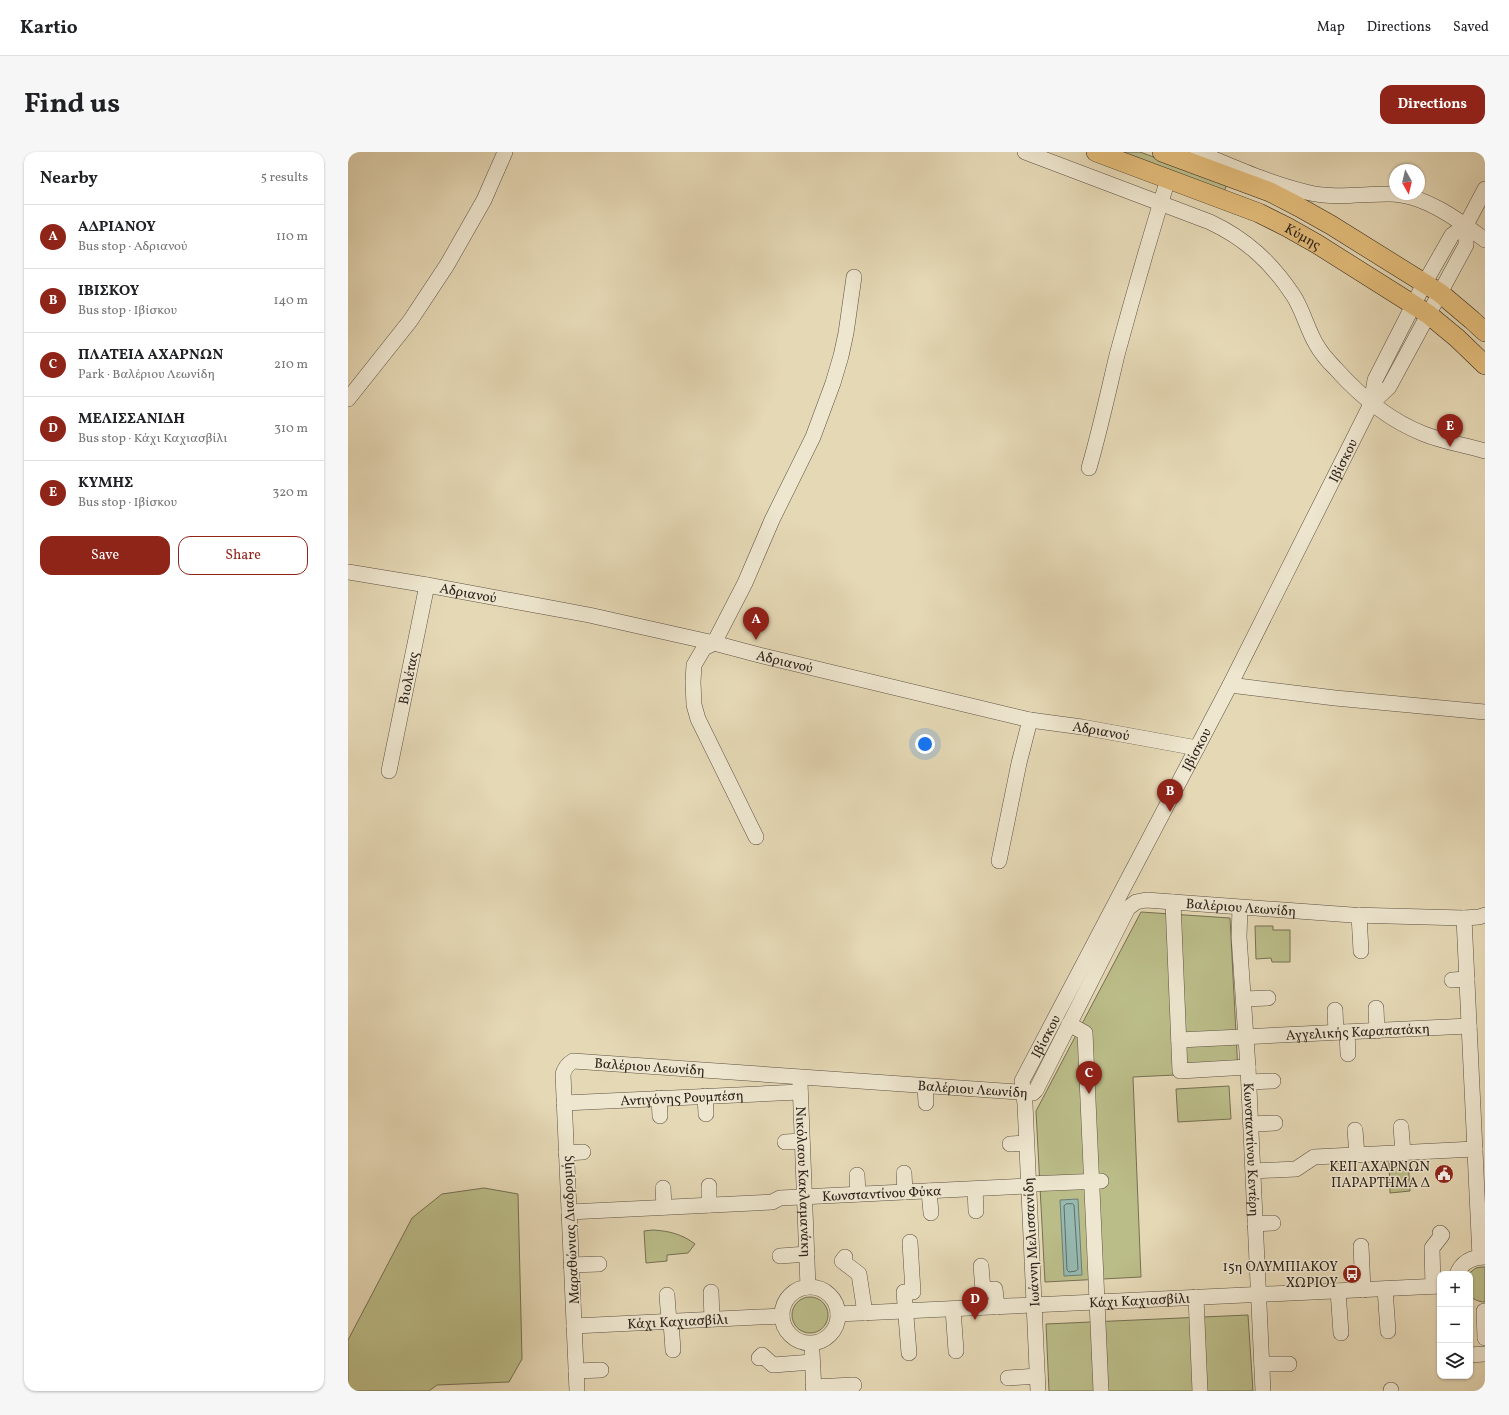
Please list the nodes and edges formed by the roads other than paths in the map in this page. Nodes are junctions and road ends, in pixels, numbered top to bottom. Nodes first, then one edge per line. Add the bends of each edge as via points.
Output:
1 (504, 152) edge
2 (1025, 152) edge
3 (1096, 152) edge
4 (1162, 152) edge
5 (1197, 152) edge
6 (1168, 179) junction
7 (1485, 189) edge
8 (1161, 202) junction
9 (1466, 225) junction
10 (1485, 240) edge
11 (854, 277) dead end
12 (1432, 289) junction
13 (1421, 309) junction
14 (1485, 332) edge
15 (1485, 365) edge
16 (348, 399) edge
17 (1371, 404) junction
18 (1485, 451) edge
19 (1089, 468) dead end
20 (348, 572) edge
21 (427, 585) junction
22 (714, 643) junction
23 (1230, 685) junction
24 (1485, 712) edge
25 (1030, 720) junction
26 (1197, 748) junction
27 (389, 771) dead end
28 (756, 837) dead end
29 (998, 861) dead end
30 (1173, 902) junction
31 (1240, 908) junction
32 (1359, 915) junction
33 (1485, 915) edge
34 (1464, 918) junction
35 (1361, 951) dead end
36 (1467, 979) junction
37 (1452, 980) dead end
38 (1268, 998) dead end
39 (1244, 999) junction
40 (1376, 1008) dead end
41 (1335, 1010) dead end
42 (1069, 1024) junction
43 (1469, 1026) junction
44 (1377, 1030) junction
45 (1342, 1032) junction
46 (1246, 1036) junction
47 (1179, 1040) junction
48 (1348, 1054) dead end
49 (1248, 1067) junction
50 (564, 1068) joint
51 (1273, 1081) dead end
52 (1249, 1082) junction
53 (800, 1084) junction
54 (925, 1086) junction
55 (1022, 1092) junction
56 (705, 1096) junction
57 (659, 1098) junction
58 (926, 1102) dead end
59 (564, 1103) junction
60 (706, 1114) dead end
61 (660, 1116) dead end
62 (1251, 1124) junction
63 (1275, 1124) dead end
64 (1401, 1127) dead end
65 (1355, 1130) dead end
66 (802, 1141) junction
67 (785, 1142) dead end
68 (1026, 1143) junction
69 (1010, 1144) dead end
70 (1475, 1150) junction
71 (583, 1152) dead end
72 (566, 1153) junction
73 (1403, 1153) junction
74 (1353, 1159) junction
75 (1253, 1171) junction
76 (904, 1173) dead end
77 (858, 1175) dead end
78 (1096, 1181) junction
79 (1028, 1185) junction
80 (708, 1186) dead end
81 (663, 1188) dead end
82 (975, 1189) junction
83 (929, 1191) junction
84 (905, 1192) junction
85 (858, 1194) junction
86 (804, 1197) junction
87 (709, 1205) junction
88 (664, 1207) junction
89 (976, 1211) dead end
90 (569, 1212) junction
91 (931, 1213) dead end
92 (1273, 1223) dead end
93 (1255, 1224) junction
94 (1440, 1233) dead end
95 (910, 1242) dead end
96 (1361, 1246) dead end
97 (807, 1254) junction
98 (780, 1256) dead end
99 (845, 1257) dead end
100 (1482, 1257) edge
101 (599, 1264) dead end
102 (571, 1265) junction
103 (981, 1266) dead end
104 (1459, 1271) edge
105 (1436, 1286) edge
106 (808, 1287) junction
107 (1384, 1289) junction
108 (1363, 1290) junction
109 (1338, 1291) junction
110 (711, 1292) dead end
111 (1258, 1294) junction
112 (667, 1295) dead end
113 (1196, 1297) junction
114 (1097, 1302) junction
115 (1034, 1305) junction
116 (997, 1307) junction
117 (953, 1309) junction
118 (1480, 1309) edge
119 (906, 1311) junction
120 (865, 1313) junction
121 (838, 1314) junction
122 (782, 1316) junction
123 (712, 1320) junction
124 (670, 1322) junction
125 (574, 1326) junction
126 (1388, 1331) dead end
127 (1341, 1333) dead end
128 (1485, 1338) edge
129 (811, 1343) junction
130 (673, 1350) dead end
131 (956, 1351) dead end
132 (909, 1353) dead end
133 (1485, 1354) edge
134 (1473, 1355) edge
135 (759, 1358) dead end
136 (812, 1362) junction
137 (1262, 1364) junction
138 (1289, 1364) dead end
139 (601, 1370) dead end
140 (576, 1371) junction
141 (1008, 1378) dead end
142 (1037, 1384) edge
143 (854, 1385) dead end
144 (814, 1389) edge
145 (577, 1391) edge
146 (1101, 1391) edge
147 (1200, 1391) edge
148 (1263, 1391) edge

1 - 16 street via 484,200 447,265 410,321
2 - 8 street
3 - 6 main road, Κύμης
4 - 12 main road, Κύμης via 1270,192 1331,225
5 - 9 street via 1277,184 1306,192 1335,196 1388,194 1414,198
6 - 8 street
6 - 13 main road, Κύμης via 1259,213 1287,227
7 - 9 street, Ιβίσκου
8 - 17 street via 1228,230 1260,255 1293,295 1315,344
8 - 19 street via 1117,356
9 - 10 street
9 - 12 street, Ιβίσκου via 1466,246
11 - 22 street via 846,333 833,383 812,437 745,583
12 - 13 street, Ιβίσκου
12 - 14 main road, Κύμης
13 - 15 main road, Κύμης
13 - 17 street, Ιβίσκου via 1389,387
17 - 18 street via 1424,434
17 - 23 street, Ιβίσκου
20 - 21 street, Αδριανού
21 - 22 street, Αδριανού via 589,615
21 - 27 street, Βιολέτας
22 - 25 street, Αδριανού
22 - 28 street via 704,648 694,665 694,705 707,740
23 - 24 street
23 - 26 street, Ιβίσκου
25 - 26 street, Αδριανού
25 - 29 street
26 - 55 street, Ιβίσκου via 1022,1081
30 - 31 street, Βαλέριου Λεωνίδη
30 - 42 street, Βαλέριου Λεωνίδη via 1146,900 1136,902 1128,908
30 - 47 street
31 - 32 street, Βαλέριου Λεωνίδη
31 - 39 street, Κωνσταντίνου Κεντέρη via 1239,937
32 - 34 street, Βαλέριου Λεωνίδη
32 - 35 street
33 - 34 street, Βαλέριου Λεωνίδη via 1479,918
34 - 36 street
36 - 37 street
36 - 43 street
38 - 39 street
39 - 46 street, Κωνσταντίνου Κεντέρη
40 - 44 street
41 - 45 street
42 - 55 street, Βαλέριου Λεωνίδη via 1036,1090 1033,1093
42 - 78 street via 1085,1033
43 - 44 street, Αγγελικής Καραπατάκη via 1413,1035
43 - 70 street
44 - 45 street, Αγγελικής Καραπατάκη
45 - 46 street, Αγγελικής Καραπατάκη
45 - 48 street
46 - 47 street, Αγγελικής Καραπατάκη
46 - 49 street, Κωνσταντίνου Κεντέρη
47 - 49 street via 1180,1071
49 - 52 street, Κωνσταντίνου Κεντέρη
50 - 53 street, Βαλέριου Λεωνίδη via 574,1061
50 - 59 street, Μαραθώνιας Διαδρομής
51 - 52 street
52 - 62 street, Κωνσταντίνου Κεντέρη
53 - 54 street, Βαλέριου Λεωνίδη
53 - 56 street, Αντιγόνης Ρουμπέση
53 - 66 street, Νικόλαου Κακλαμανάκη
54 - 55 street, Βαλέριου Λεωνίδη
54 - 58 street
55 - 68 street, Ιωάννη Μελισσανίδη via 1025,1104
56 - 57 street, Αντιγόνης Ρουμπέση
56 - 60 street
57 - 59 street, Αντιγόνης Ρουμπέση
57 - 61 street
59 - 72 street, Μαραθώνιας Διαδρομής
62 - 63 street
62 - 75 street, Κωνσταντίνου Κεντέρη
64 - 73 street
65 - 74 street
66 - 67 street
66 - 86 street, Νικόλαου Κακλαμανάκη
68 - 69 street
68 - 79 street, Ιωάννη Μελισσανίδη
70 - 73 street
70 - 100 street
71 - 72 street
72 - 90 street, Μαραθώνιας Διαδρομής
73 - 74 street
74 - 75 street via 1314,1157 1296,1169
75 - 93 street, Κωνσταντίνου Κεντέρη
76 - 84 street
77 - 85 street
78 - 79 street, Κωνσταντίνου Φύκα
78 - 114 street
79 - 82 street, Κωνσταντίνου Φύκα
79 - 115 street, Ιωάννη Μελισσανίδη
80 - 87 street
81 - 88 street
82 - 83 street, Κωνσταντίνου Φύκα
82 - 89 street
83 - 84 street, Κωνσταντίνου Φύκα
83 - 91 street
84 - 85 street, Κωνσταντίνου Φύκα
85 - 86 street, Κωνσταντίνου Φύκα
86 - 87 street, Κωνσταντίνου Φύκα via 780,1198 772,1202
86 - 97 street, Νικόλαου Κακλαμανάκη
87 - 88 street, Κωνσταντίνου Φύκα
88 - 90 street, Κωνσταντίνου Φύκα
90 - 102 street, Μαραθώνιας Διαδρομής
92 - 93 street
93 - 111 street, Κωνσταντίνου Κεντέρη
94 - 105 street via 1442,1235 1432,1248
95 - 119 street via 912,1292 904,1292
96 - 108 street
97 - 98 street
97 - 106 street, Νικόλαου Κακλαμανάκη
99 - 120 street via 842,1261 859,1274
100 - 104 street via 1465,1263
101 - 102 street
102 - 125 street, Μαραθώνιας Διαδρομής
103 - 116 street via 983,1290 996,1289
105 - 107 street, Κάχι Καχιασβίλι
106 - 121 street via 829,1294 837,1305
106 - 122 street via 789,1296
107 - 108 street, Κάχι Καχιασβίλι
107 - 126 street
108 - 109 street, Κάχι Καχιασβίλι
109 - 111 street, Κάχι Καχιασβίλι
109 - 127 street
110 - 123 street
111 - 113 street, Κάχι Καχιασβίλι
111 - 137 street, Κωνσταντίνου Κεντέρη
112 - 124 street
113 - 114 street, Κάχι Καχιασβίλι
113 - 147 street
114 - 115 street, Κάχι Καχιασβίλι
114 - 146 street
115 - 116 street, Κάχι Καχιασβίλι
115 - 142 street, Ιωάννη Μελισσανίδη
116 - 117 street, Κάχι Καχιασβίλι
117 - 119 street, Κάχι Καχιασβίλι
117 - 131 street
118 - 128 street
119 - 120 street, Κάχι Καχιασβίλι
119 - 132 street
120 - 121 street, Κάχι Καχιασβίλι
121 - 129 street via 837,1323 831,1334
122 - 123 street, Κάχι Καχιασβίλι
122 - 129 street via 788,1332 803,1342
123 - 124 street, Κάχι Καχιασβίλι
124 - 125 street, Κάχι Καχιασβίλι
124 - 130 street
125 - 140 street, Μαραθώνιας Διαδρομής
129 - 136 street
133 - 134 street
135 - 136 street via 762,1355 773,1365
136 - 144 street
137 - 138 street
137 - 148 street, Κωνσταντίνου Κεντέρη
139 - 140 street
140 - 145 street, Μαραθώνιας Διαδρομής
141 - 142 street
143 - 144 street

